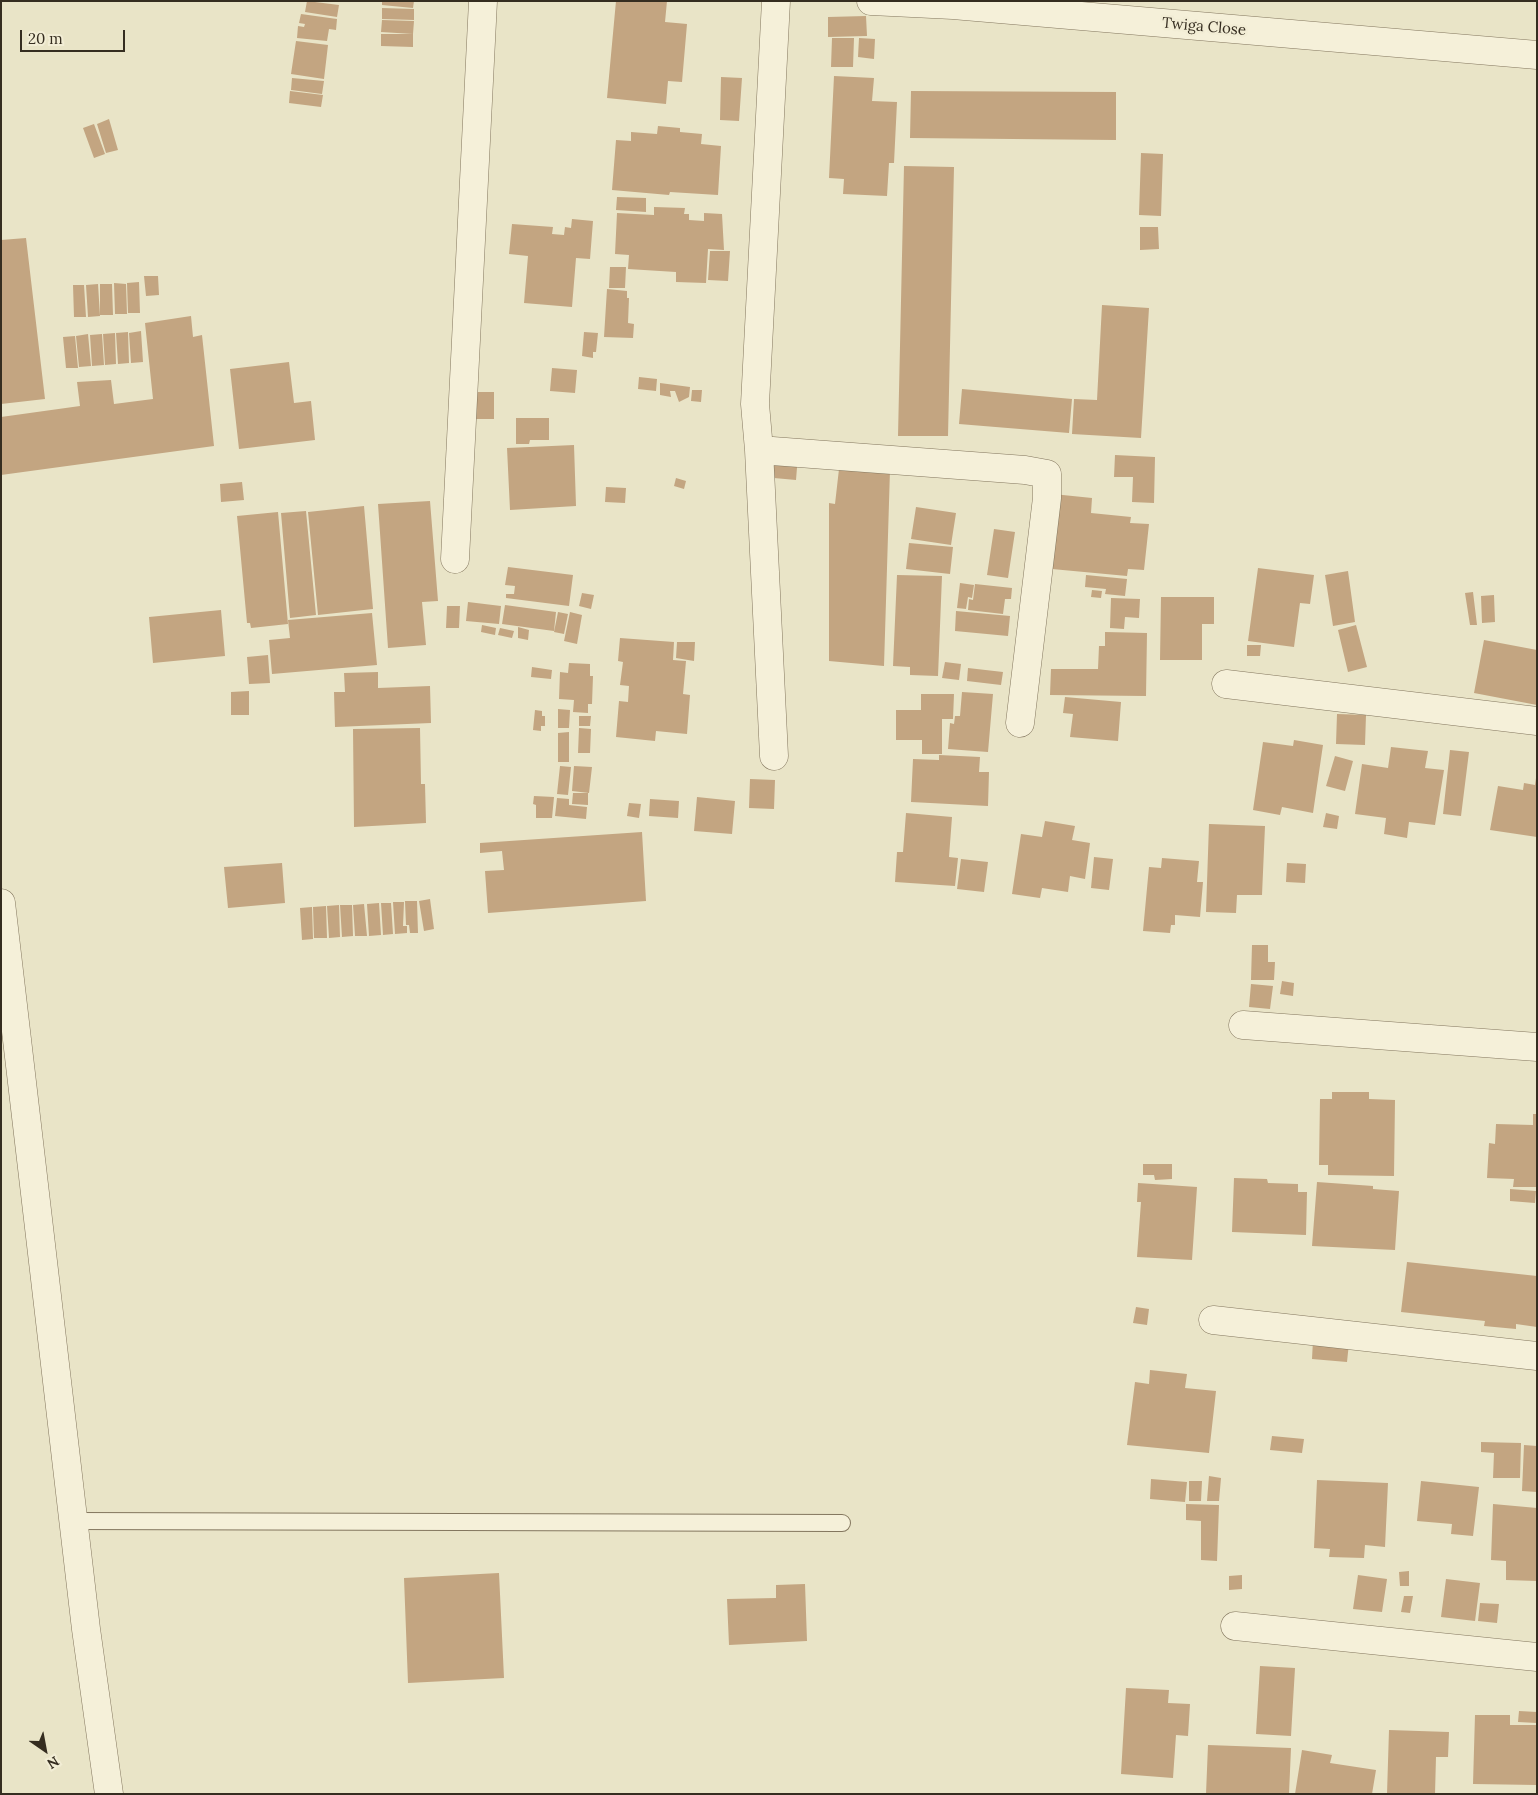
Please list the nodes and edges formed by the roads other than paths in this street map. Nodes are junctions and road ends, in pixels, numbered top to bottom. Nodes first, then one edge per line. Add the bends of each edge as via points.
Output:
1 (483, 1) edge
2 (776, 1) edge
3 (870, 1) edge
4 (953, 3) edge
5 (1537, 55) edge
6 (759, 450) junction
7 (455, 559) dead end
8 (1226, 684) dead end
9 (1537, 721) edge
10 (1020, 723) dead end
11 (774, 756) dead end
12 (1, 903) edge
13 (1243, 1025) dead end
14 (1537, 1047) edge
15 (1213, 1320) dead end
16 (1537, 1356) edge
17 (73, 1521) junction
18 (842, 1523) dead end
19 (1236, 1626) dead end
20 (1537, 1657) edge
21 (109, 1794) edge

1 - 7 street
2 - 6 street via 754,404
3 - 4 street, Twiga Close
4 - 5 street, Twiga Close
6 - 10 street via 1047,474 1047,498
6 - 11 street
8 - 9 street
12 - 17 street
13 - 14 street
15 - 16 street
17 - 18 lane
17 - 21 street
19 - 20 street

